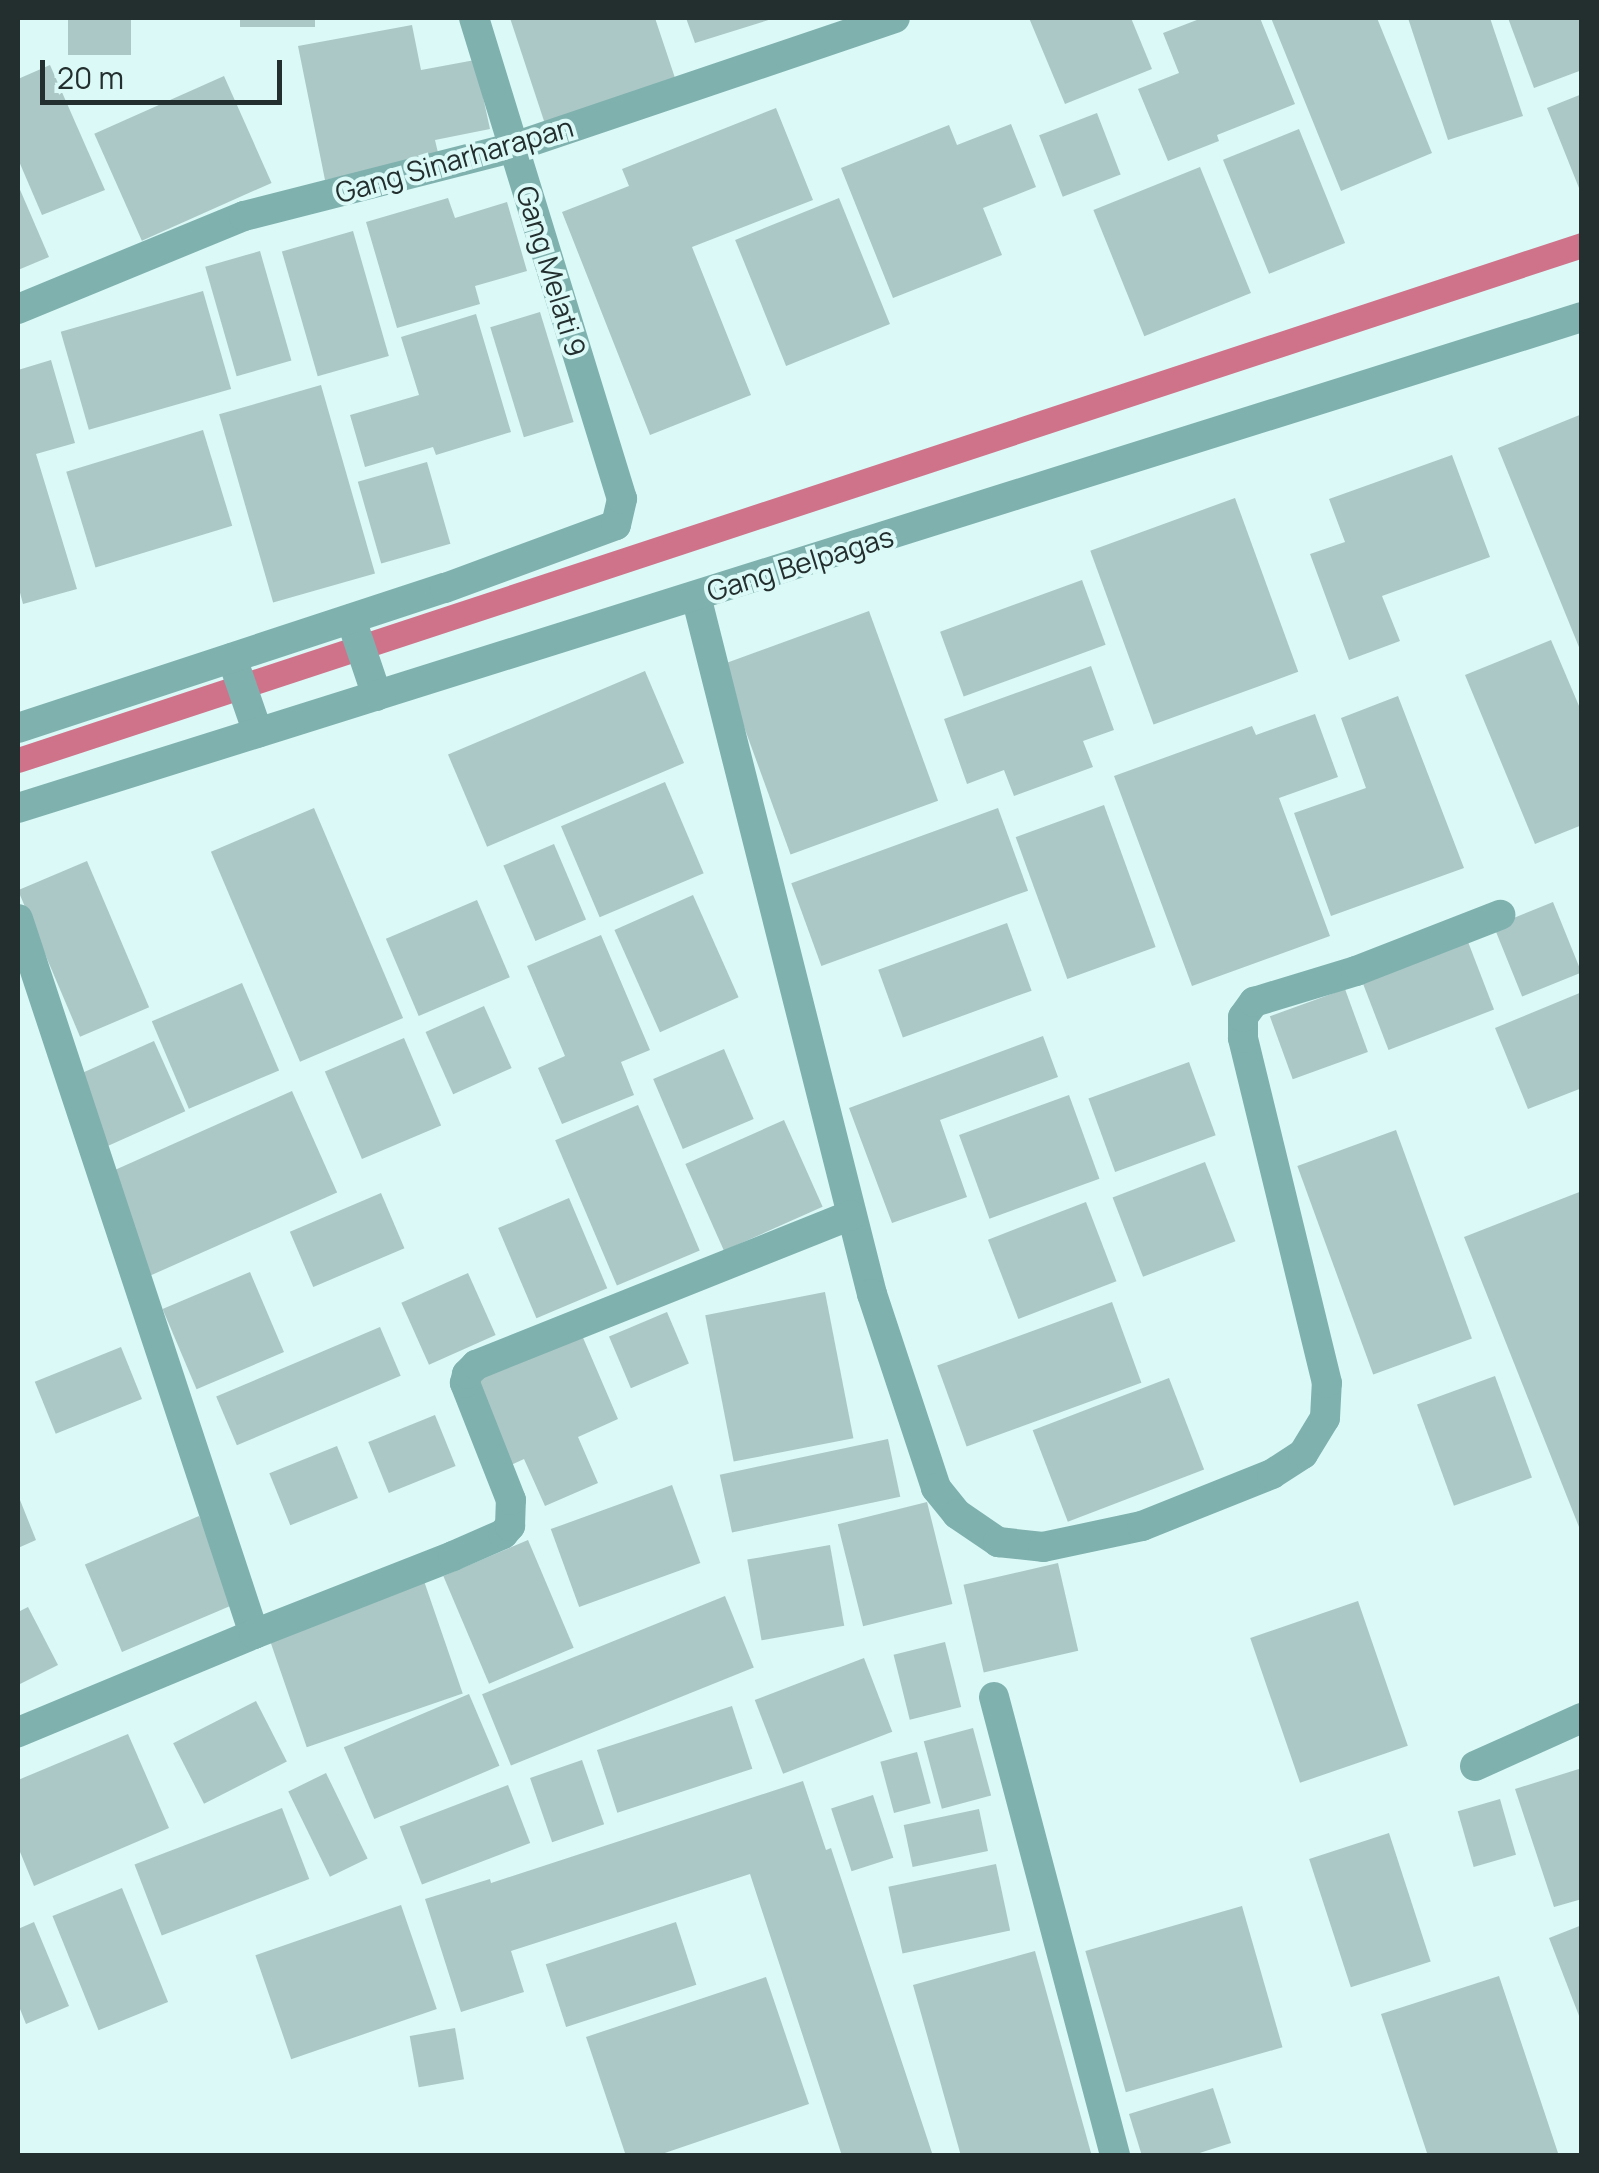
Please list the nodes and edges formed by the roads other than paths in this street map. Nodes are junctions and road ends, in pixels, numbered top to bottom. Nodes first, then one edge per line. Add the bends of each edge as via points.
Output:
1 (474, 18) edge
2 (895, 18) edge
3 (514, 147) junction
4 (18, 309) edge
5 (1582, 317) edge
6 (696, 596) junction
7 (353, 626) junction
8 (235, 666) junction
9 (374, 688) junction
10 (256, 726) junction
11 (18, 728) edge
12 (18, 808) edge
13 (1500, 915) dead end
14 (18, 919) edge
15 (852, 1215) junction
16 (254, 1634) junction
17 (994, 1697) dead end
18 (1582, 1718) edge
19 (18, 1732) edge
20 (1475, 1766) dead end
21 (1114, 2156) edge

1 - 3 street, Gang Melati 9
2 - 3 street, Gang Sinarharapan
3 - 4 street, Gang Sinarharapan via 244,216
3 - 7 street, Gang Melati 9 via 622,499 616,525
5 - 6 street, Gang Belpagas
6 - 9 street, Gang Belpagas
6 - 15 street
7 - 8 street
7 - 9 street
8 - 10 street
8 - 11 street
9 - 10 street, Gang Belpagas
10 - 12 street, Gang Belpagas
13 - 15 street via 1254,1002 1243,1017 1328,1383 1325,1418 1303,1454 1272,1474 1142,1526 1043,1546 1011,1546 983,1534 936,1488
14 - 16 street
15 - 16 street via 476,1366 466,1383 511,1500 510,1526 453,1556
16 - 19 street
17 - 21 street
18 - 20 street

